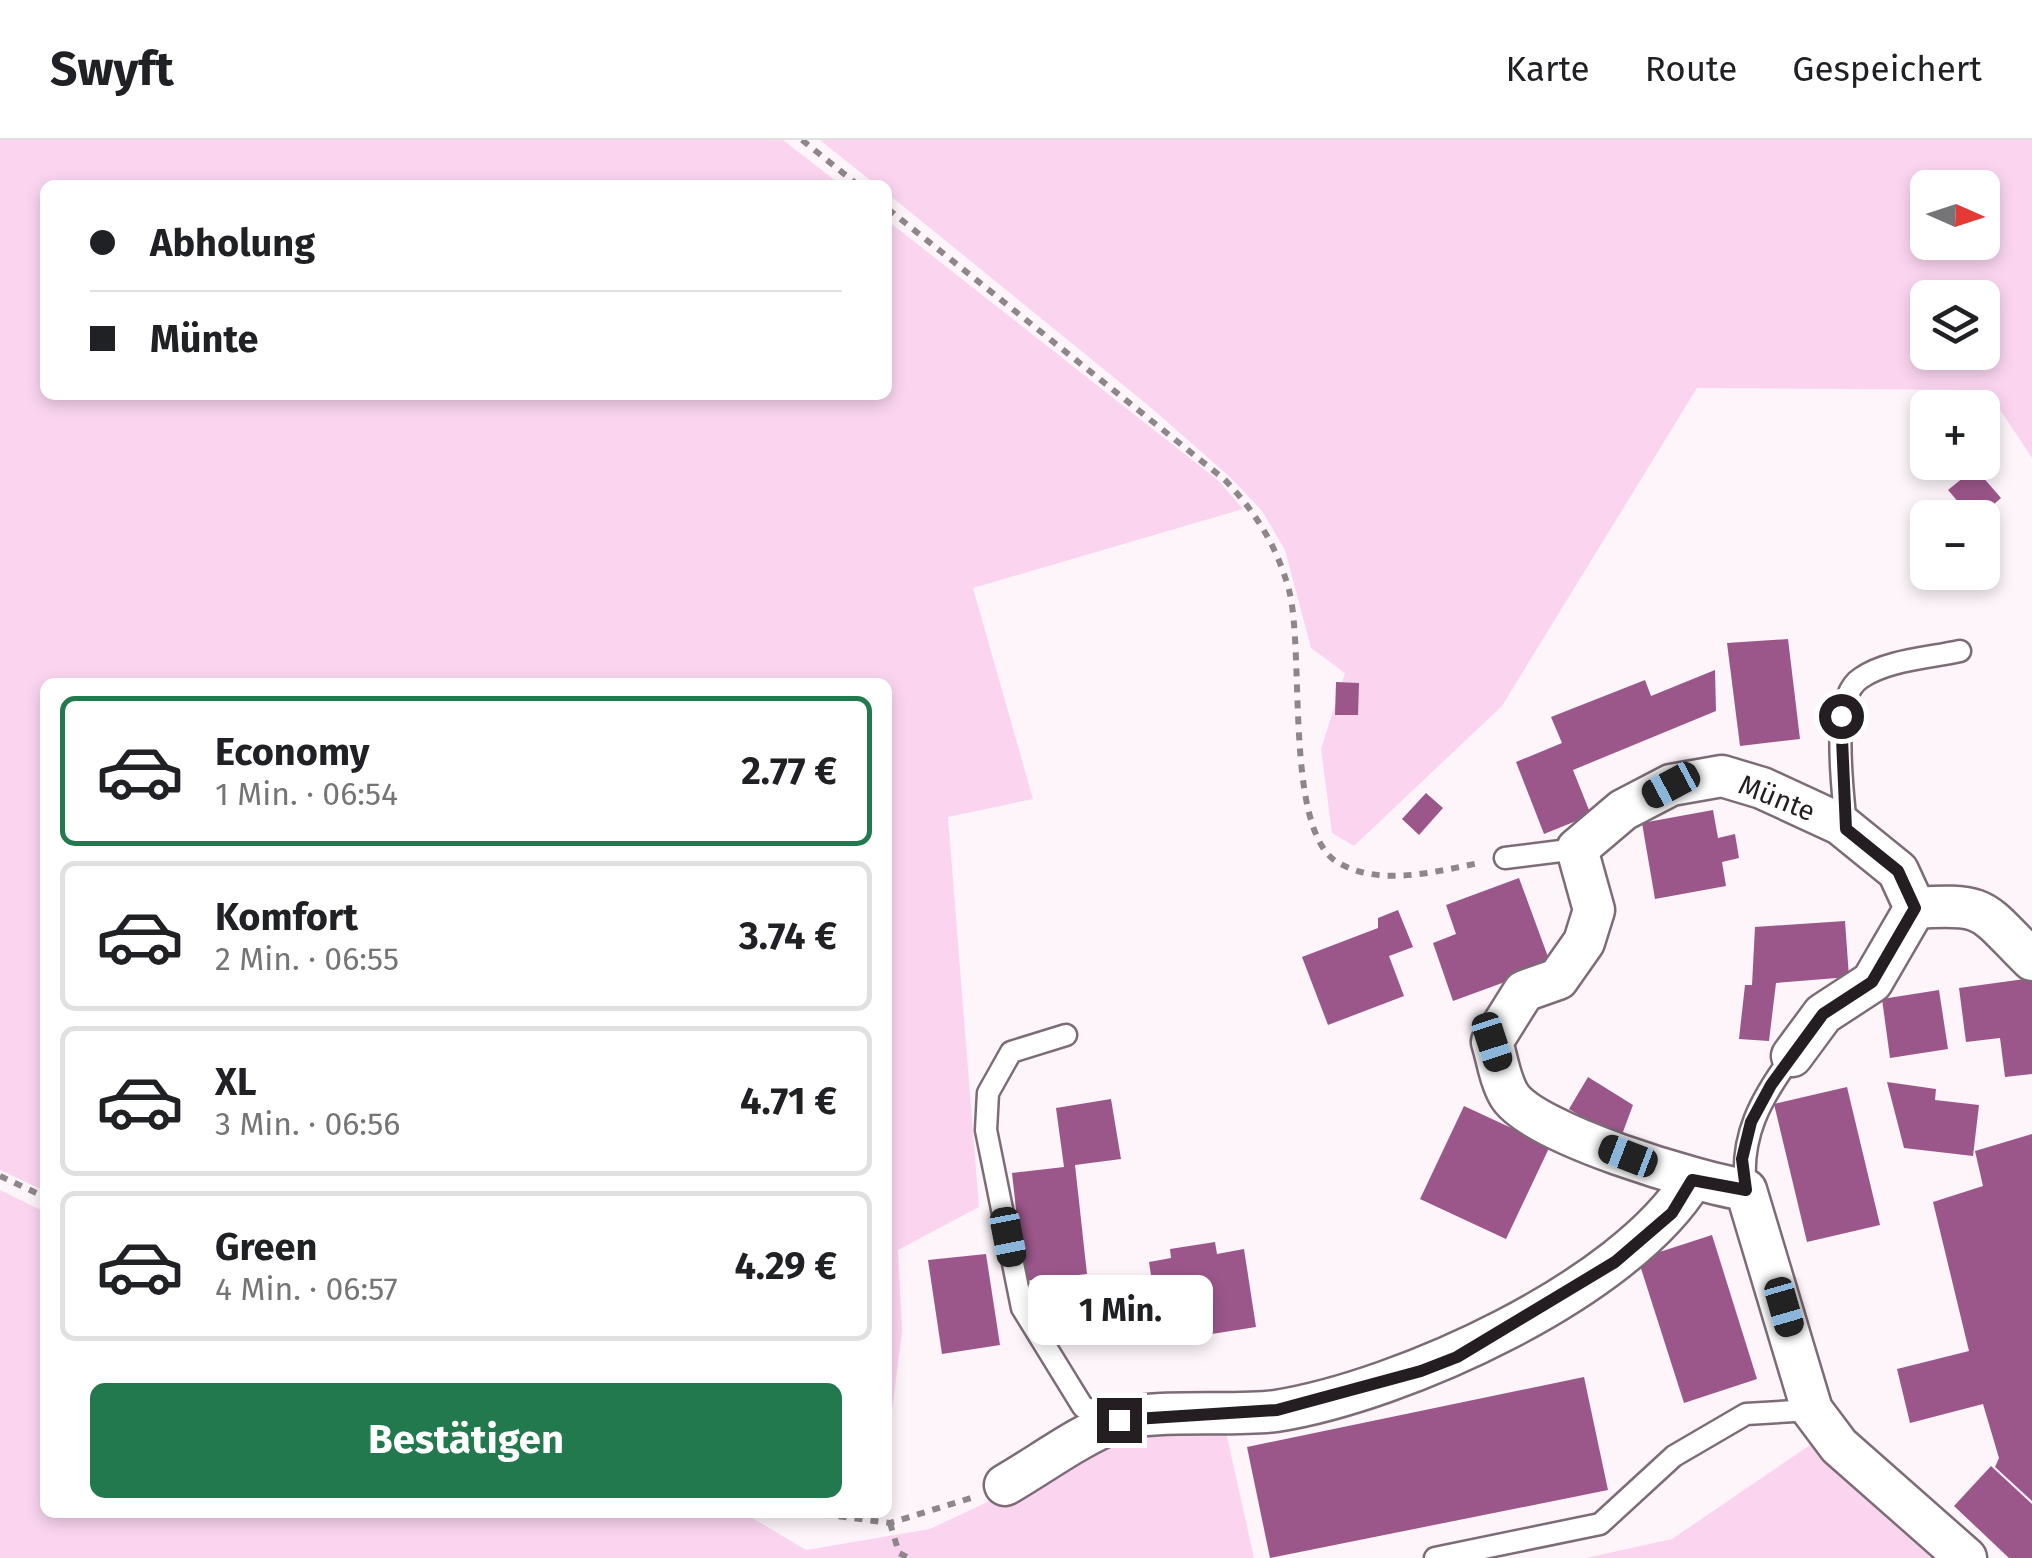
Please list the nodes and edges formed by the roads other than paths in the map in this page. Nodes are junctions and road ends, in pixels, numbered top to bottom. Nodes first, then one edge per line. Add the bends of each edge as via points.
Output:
1 (1960, 651) dead end
2 (1846, 829) junction
3 (1577, 849) junction
4 (1504, 858) road end
5 (1915, 908) junction
6 (2032, 960) edge
7 (1066, 1035) dead end
8 (1792, 1056) joint
9 (1692, 1180) junction
10 (1746, 1190) junction
11 (1812, 1410) junction
12 (1119, 1420) junction
13 (1004, 1486) road end
14 (1436, 1558) edge
15 (1966, 1558) edge

1 - 2 lane via 1873,671 1852,684 1841,716
2 - 3 street, Münte via 1722,776 1671,785 1623,810
2 - 5 street, Münte via 1898,871
3 - 4 lane
3 - 9 street via 1594,910 1584,942 1558,979 1524,991 1492,1042 1510,1097 1564,1132
5 - 6 street via 1966,904 1981,910
5 - 8 street via 1872,982 1823,1014
7 - 12 lane via 1011,1052 988,1092 986,1130 1022,1308 1084,1406
8 - 10 lane via 1751,1122 1742,1159
9 - 10 street
9 - 12 street via 1672,1213 1615,1262 1457,1357 1277,1410
10 - 11 street
11 - 14 lane via 1746,1414 1674,1456 1600,1524
11 - 15 street via 1839,1446
12 - 13 street

